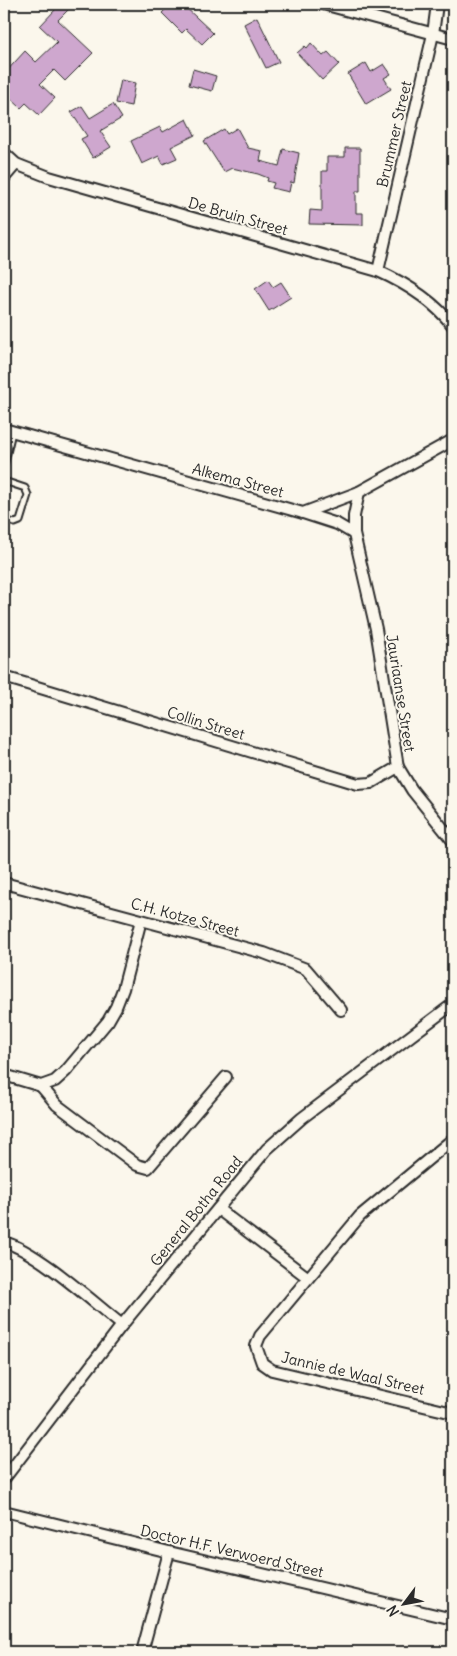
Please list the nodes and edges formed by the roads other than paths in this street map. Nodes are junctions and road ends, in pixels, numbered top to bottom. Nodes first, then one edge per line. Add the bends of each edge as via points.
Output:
1 (322, 4) edge
2 (437, 4) edge
3 (433, 34) junction
4 (453, 39) edge
5 (4, 153) edge
6 (16, 164) junction
7 (4, 178) edge
8 (378, 271) junction
9 (453, 326) edge
10 (8, 430) edge
11 (453, 440) edge
12 (4, 466) edge
13 (4, 481) edge
14 (359, 492) junction
15 (303, 513) junction
16 (4, 520) edge
17 (354, 534) junction
18 (4, 676) edge
19 (398, 767) junction
20 (453, 841) edge
21 (4, 883) edge
22 (141, 920) junction
23 (453, 1004) edge
24 (341, 1010) dead end
25 (4, 1075) edge
26 (226, 1077) dead end
27 (41, 1086) junction
28 (453, 1139) edge
29 (218, 1209) junction
30 (4, 1242) edge
31 (307, 1277) junction
32 (122, 1325) junction
33 (453, 1413) edge
34 (4, 1479) edge
35 (4, 1511) edge
36 (169, 1552) junction
37 (453, 1619) edge
38 (142, 1652) edge

1 - 3 street
2 - 3 street, Brummer Street
3 - 4 street
3 - 8 street, Brummer Street
5 - 6 street, De Bruin Street
6 - 7 street
6 - 8 street, De Bruin Street via 50,177
8 - 9 street, De Bruin Street via 431,302
10 - 12 lane
10 - 15 street, Alkema Street
11 - 14 street
13 - 16 lane via 28,492 20,521
14 - 15 street
14 - 17 street, Jauriaanse Street
15 - 17 street via 338,524
17 - 19 street, Jauriaanse Street via 376,628
18 - 19 street, Collin Street via 358,784 371,783
19 - 20 street, Jauriaanse Street
21 - 22 street, C.H. Kotze Street
22 - 24 street, C.H. Kotze Street via 292,963 306,970
22 - 27 street via 124,989 112,1014 66,1071 55,1081
23 - 29 street, General Botha Road via 286,1132 267,1149
25 - 27 street
26 - 27 street via 148,1168 137,1165 64,1111
28 - 31 street via 360,1216
29 - 31 street
29 - 32 street, General Botha Road
30 - 32 street via 38,1260
31 - 33 street, Jannie de Waal Street via 256,1342 265,1366
32 - 34 street, General Botha Road
35 - 36 street, Doctor H.F. Verwoerd Street
36 - 37 street, Doctor H.F. Verwoerd Street
36 - 38 street

